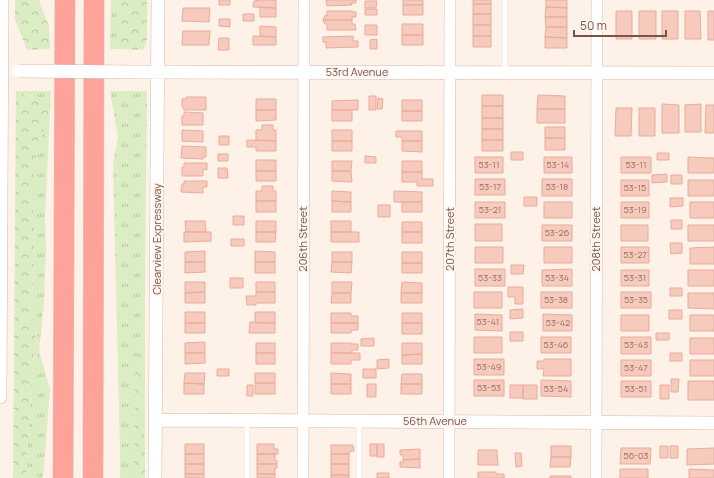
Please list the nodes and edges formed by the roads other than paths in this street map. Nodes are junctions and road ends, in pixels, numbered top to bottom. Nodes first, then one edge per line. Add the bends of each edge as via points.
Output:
1 (2, 0) edge
2 (65, 0) edge
3 (94, 0) edge
4 (158, 0) edge
5 (304, 0) edge
6 (450, 0) edge
7 (505, 0) edge
8 (597, 0) edge
9 (1, 70) edge
10 (158, 72) junction
11 (304, 72) junction
12 (450, 73) junction
13 (505, 73) junction
14 (597, 73) junction
15 (714, 74) edge
16 (0, 397) edge
17 (156, 420) junction
18 (247, 421) junction
19 (303, 421) junction
20 (359, 421) junction
21 (449, 421) junction
22 (596, 422) junction
23 (714, 422) edge
24 (63, 478) edge
25 (93, 478) edge
26 (155, 478) edge
27 (247, 478) edge
28 (303, 478) edge
29 (359, 478) edge
30 (449, 478) edge
31 (596, 478) edge

1 - 9 street
2 - 24 highway
3 - 25 highway
4 - 10 street, Clearview Expressway
5 - 11 street, 206th Street
6 - 12 street, 207th Street
7 - 13 lane
8 - 14 street, 208th Street
9 - 10 street, 53rd Avenue, bridge
9 - 16 street
10 - 11 street, 53rd Avenue
10 - 17 street, Clearview Expressway
11 - 12 street, 53rd Avenue
11 - 19 street, 206th Street
12 - 13 street, 53rd Avenue
12 - 21 street, 207th Street
13 - 14 street, 53rd Avenue
14 - 15 street, 53rd Avenue
14 - 22 street, 208th Street
17 - 18 street, 56th Avenue
17 - 26 street, Clearview Expressway
18 - 19 street, 56th Avenue
18 - 27 lane
19 - 20 street, 56th Avenue
19 - 28 street, 206th Street
20 - 21 street, 56th Avenue
20 - 29 lane
21 - 22 street, 56th Avenue
21 - 30 street, 207th Street
22 - 23 street, 56th Avenue
22 - 31 street, 208th Street

